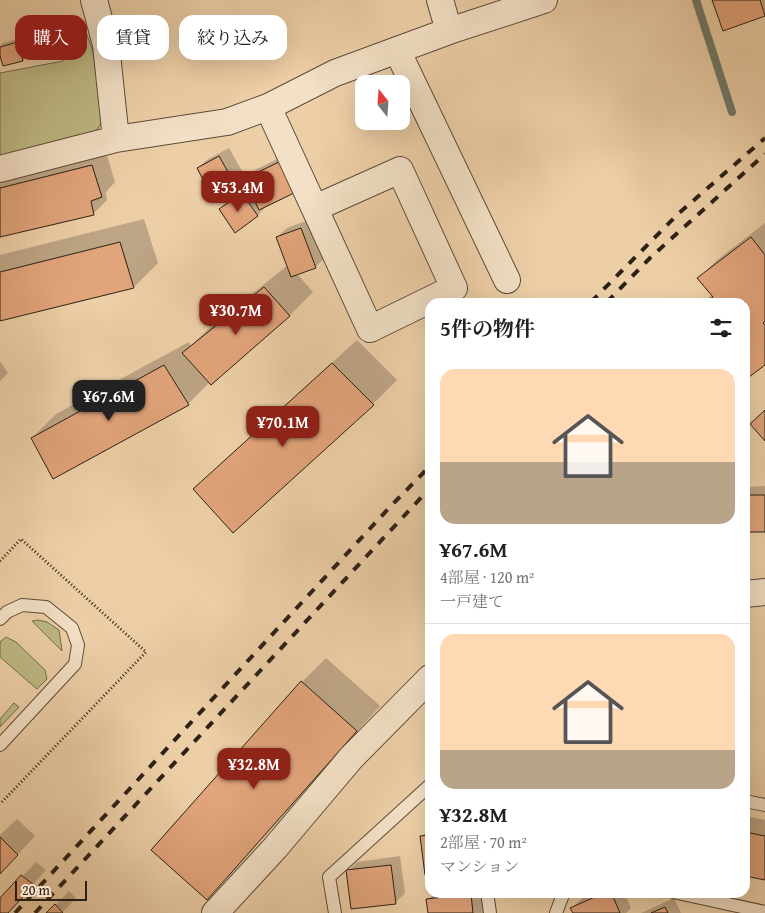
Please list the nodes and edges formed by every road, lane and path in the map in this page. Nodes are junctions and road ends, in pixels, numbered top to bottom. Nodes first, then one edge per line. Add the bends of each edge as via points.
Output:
1 (94, 0) edge
2 (440, 0) edge
3 (544, 0) edge
4 (449, 31) junction
5 (397, 50) junction
6 (268, 108) junction
7 (116, 139) junction
8 (0, 169) edge
9 (315, 208) junction
10 (507, 280) dead end
11 (434, 298) edge
12 (425, 302) edge
13 (765, 592) edge
14 (750, 594) edge
15 (0, 619) edge
16 (425, 683) edge
17 (0, 745) edge
18 (425, 790) edge
19 (750, 802) edge
20 (765, 805) edge
21 (488, 898) edge
22 (562, 898) edge
23 (699, 898) edge
24 (756, 911) edge
25 (215, 913) edge
26 (335, 913) edge
27 (490, 913) edge
28 (556, 913) edge

1 - 7 street via 106,45
2 - 4 street
3 - 4 street
4 - 5 street
5 - 6 street via 335,72
5 - 10 street
6 - 7 street via 227,122
6 - 9 street
7 - 8 street
9 - 11 street via 400,170 454,288
9 - 12 street via 370,329
13 - 14 street
15 - 17 lane via 22,605 46,607 72,628 78,646 75,664
16 - 25 street via 351,758
18 - 26 lane via 329,877
19 - 20 lane
21 - 27 lane
22 - 28 lane
23 - 24 lane

